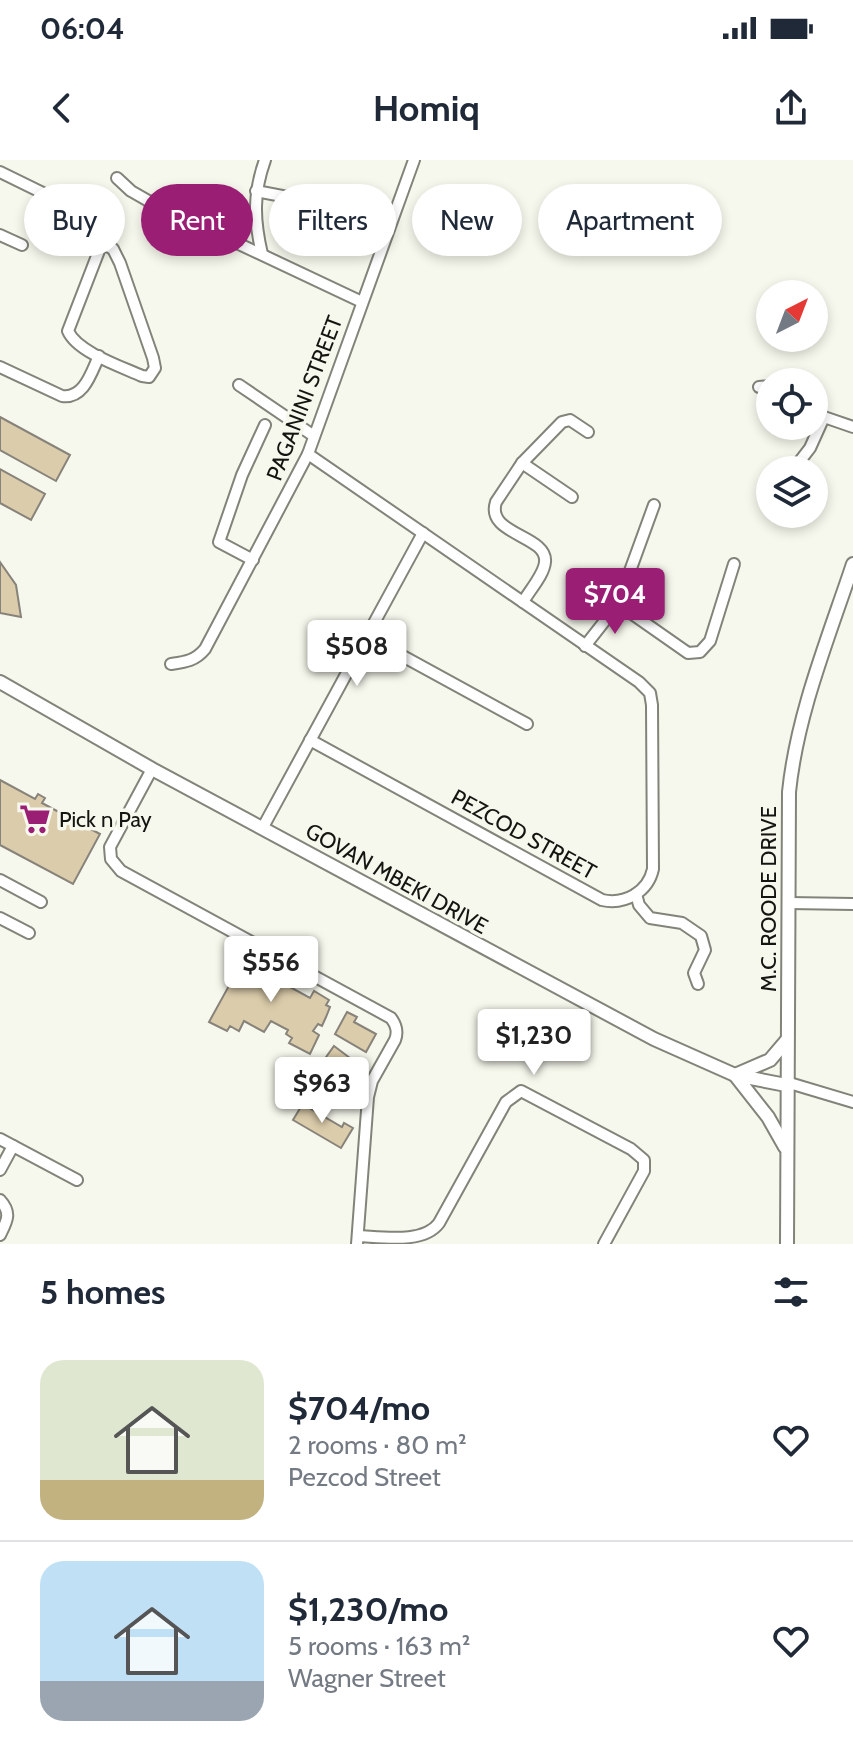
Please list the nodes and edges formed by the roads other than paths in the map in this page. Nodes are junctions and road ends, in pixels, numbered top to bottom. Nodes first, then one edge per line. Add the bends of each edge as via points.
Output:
1 (265, 160) edge
2 (414, 160) edge
3 (0, 172) edge
4 (117, 178) dead end
5 (24, 184) edge
6 (256, 191) junction
7 (269, 193) edge
8 (0, 235) edge
9 (22, 245) dead end
10 (262, 254) junction
11 (97, 256) edge
12 (116, 256) edge
13 (362, 302) junction
14 (99, 356) junction
15 (0, 367) edge
16 (239, 385) dead end
17 (828, 418) edge
18 (265, 425) dead end
19 (853, 427) edge
20 (588, 432) dead end
21 (314, 436) junction
22 (308, 454) junction
23 (522, 463) junction
24 (572, 497) dead end
25 (654, 505) dead end
26 (423, 533) junction
27 (253, 560) junction
28 (734, 564) dead end
29 (853, 564) edge
30 (523, 602) junction
31 (618, 604) junction
32 (366, 636) junction
33 (585, 646) junction
34 (171, 664) dead end
35 (1, 684) edge
36 (527, 724) dead end
37 (310, 740) junction
38 (152, 769) junction
39 (263, 827) junction
40 (0, 880) edge
41 (636, 894) junction
42 (41, 902) dead end
43 (789, 903) junction
44 (853, 904) edge
45 (0, 918) edge
46 (29, 933) dead end
47 (698, 984) dead end
48 (787, 1040) junction
49 (735, 1075) junction
50 (786, 1084) junction
51 (853, 1102) edge
52 (0, 1139) edge
53 (13, 1146) junction
54 (786, 1148) junction
55 (0, 1170) edge
56 (77, 1180) dead end
57 (0, 1200) edge
58 (0, 1235) edge
59 (358, 1240) edge
60 (604, 1244) edge
61 (787, 1244) edge

1 - 6 street
2 - 13 street, PAGANINI STREET
3 - 5 street
4 - 10 street via 152,203
6 - 7 street
6 - 10 street
8 - 9 street
10 - 13 street
11 - 14 street via 68,331 73,341
12 - 14 street via 155,368 149,377 142,376
13 - 21 street, PAGANINI STREET
14 - 15 street via 78,394 70,397
16 - 21 street
17 - 19 street
18 - 27 street via 219,542
20 - 23 street via 573,421 562,422
21 - 22 street, PAGANINI STREET
22 - 26 street
22 - 27 street, PAGANINI STREET
23 - 24 street
23 - 30 street via 493,509 497,519 546,559
25 - 31 street
26 - 30 street
26 - 32 street
27 - 34 street, PAGANINI STREET via 205,649 189,662
28 - 31 street via 710,641 700,652 688,653
29 - 43 street, M.C. ROODE DRIVE via 795,747 789,792
30 - 33 street
31 - 33 street
32 - 36 street
32 - 37 street
33 - 41 street via 639,682 652,698 653,869 647,885
35 - 38 street, GOVAN MBEKI DRIVE
37 - 39 street
37 - 41 street, PEZCOD STREET via 602,900
38 - 39 street, GOVAN MBEKI DRIVE
38 - 59 street via 110,847 113,864 395,1023 395,1040 368,1097
39 - 49 street, GOVAN MBEKI DRIVE via 627,1025
40 - 42 street
41 - 47 street via 650,918 682,923 701,936 705,950 694,973
43 - 44 street
43 - 48 street, M.C. ROODE DRIVE
45 - 46 street
48 - 49 street via 770,1060
48 - 50 street, M.C. ROODE DRIVE
49 - 50 street, GOVAN MBEKI DRIVE
49 - 54 street
50 - 51 street
50 - 54 street, M.C. ROODE DRIVE
52 - 53 street
53 - 55 street
53 - 56 street
54 - 61 street, M.C. ROODE DRIVE
57 - 58 street via 9,1218
59 - 60 street via 430,1234 506,1102 521,1091 644,1160 644,1171

